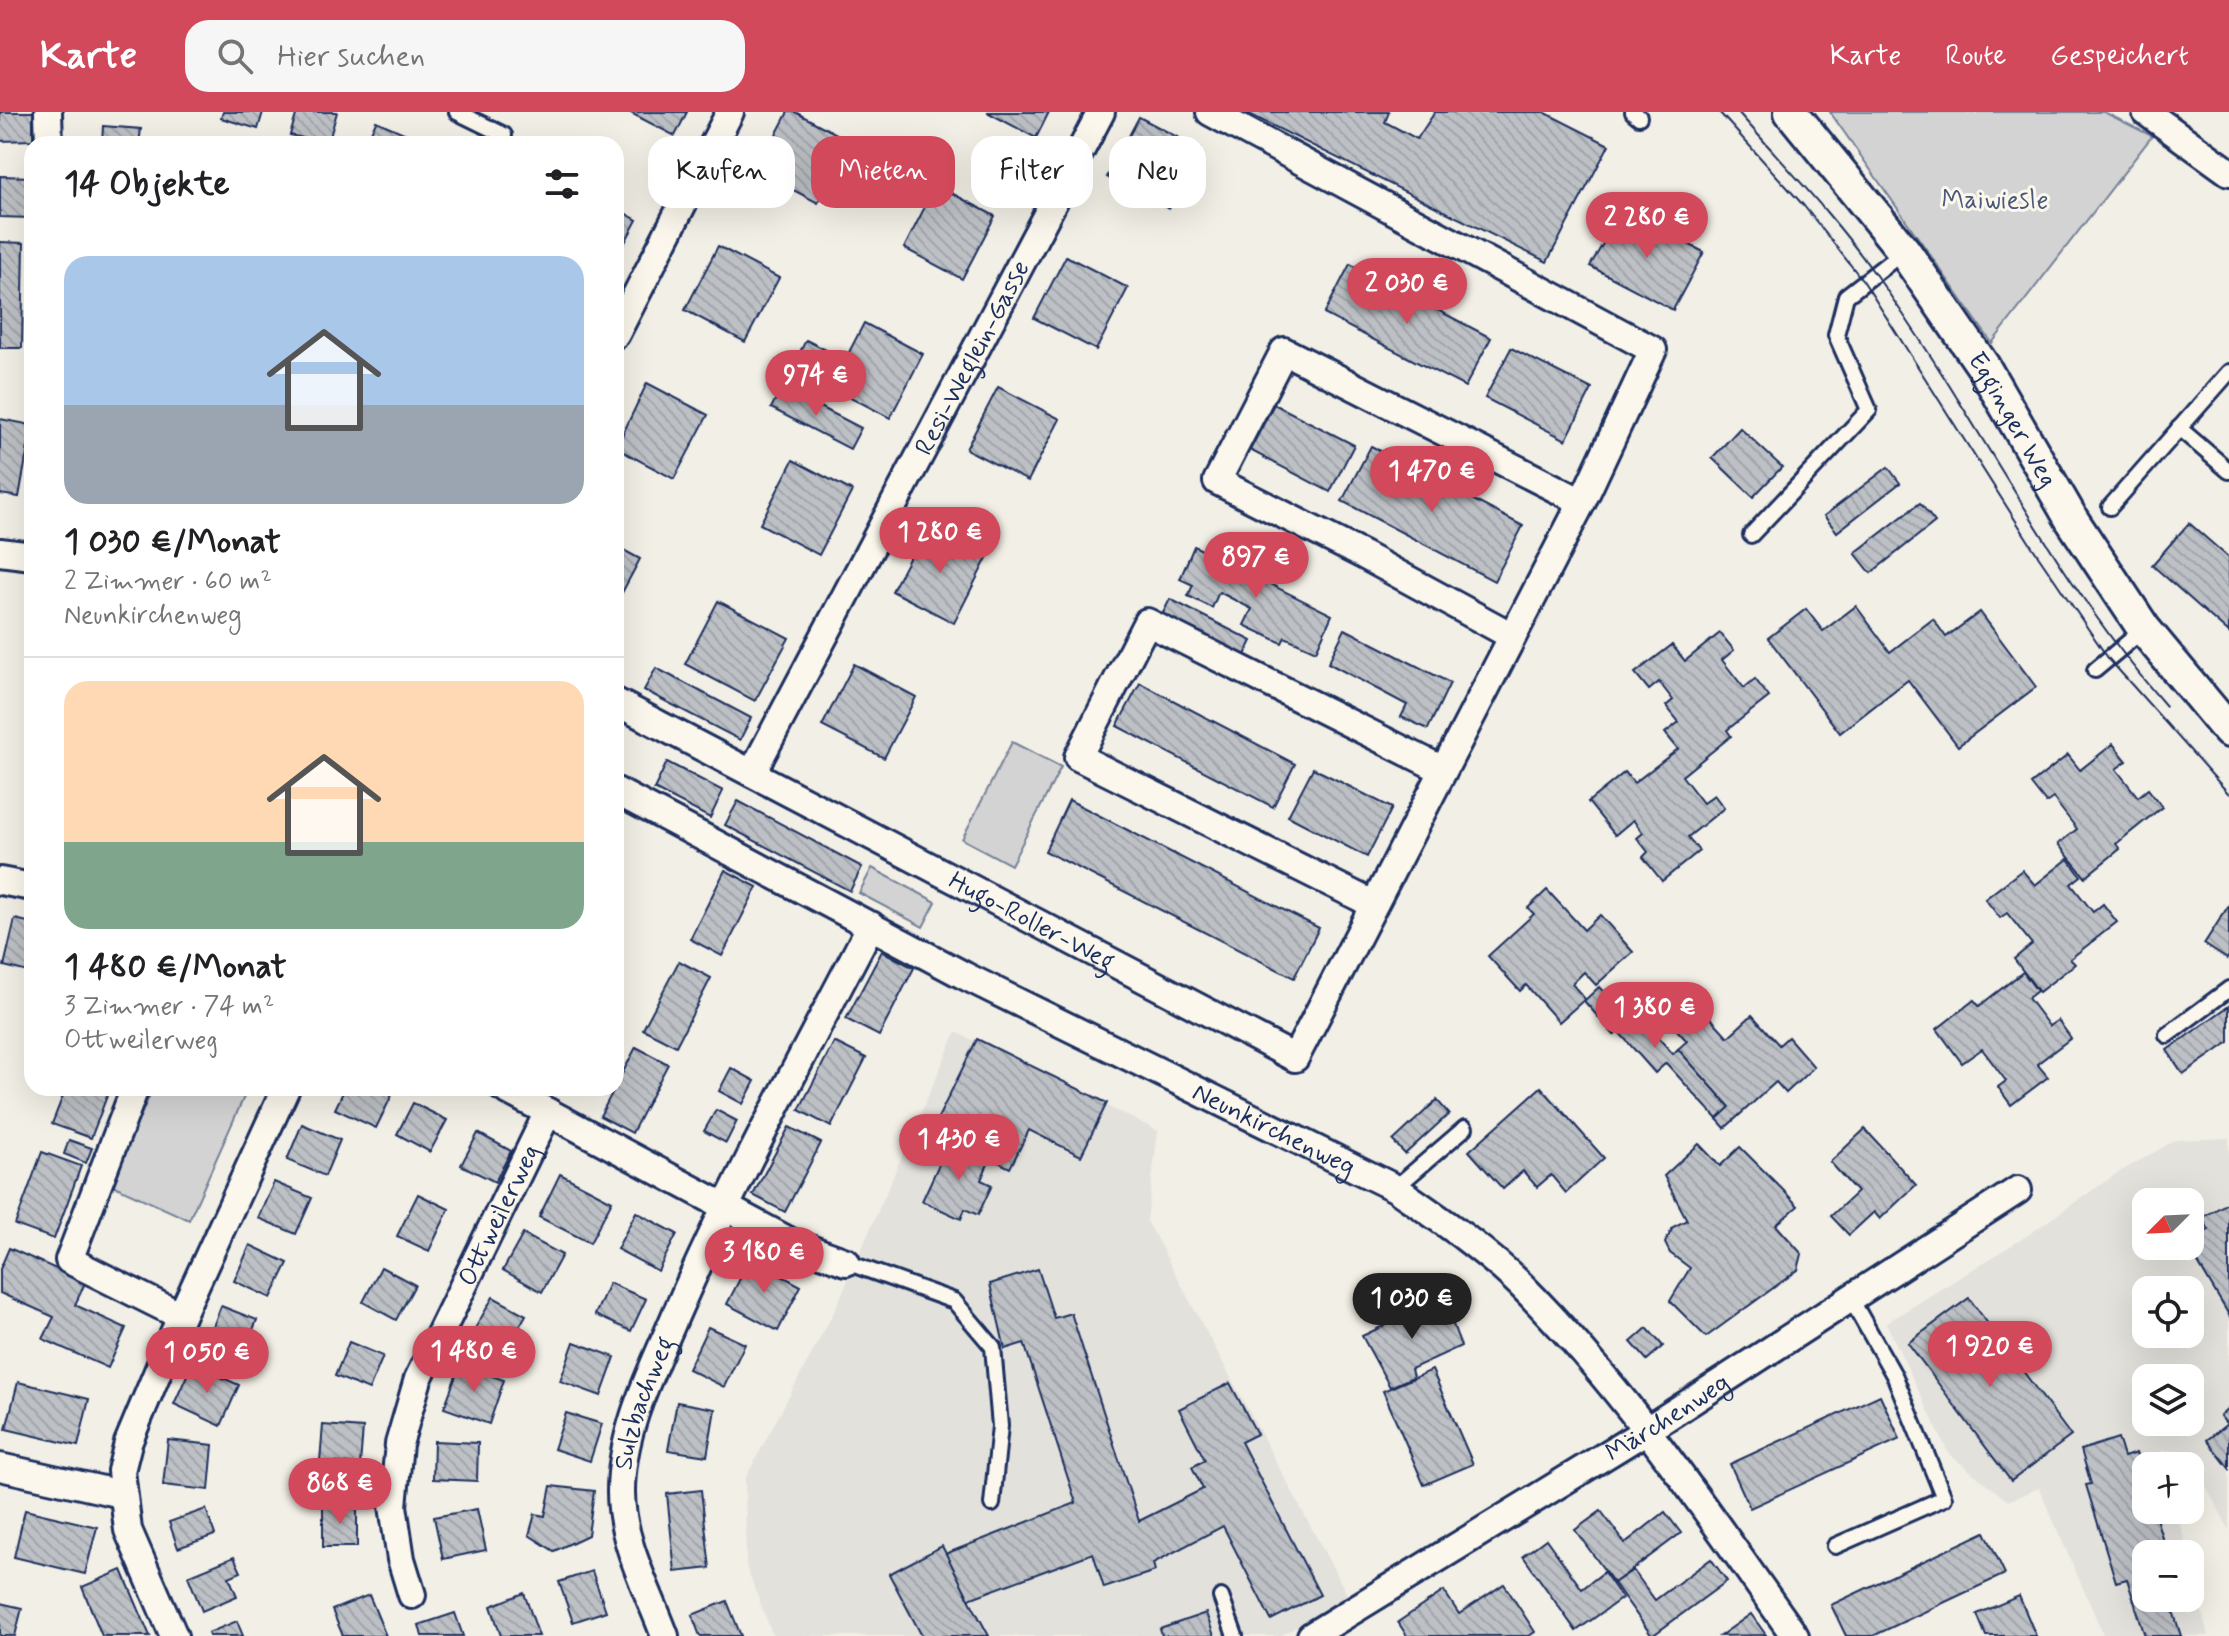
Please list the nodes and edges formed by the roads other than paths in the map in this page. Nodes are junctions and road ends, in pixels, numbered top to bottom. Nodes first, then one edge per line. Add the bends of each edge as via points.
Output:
1 (48, 112) edge
2 (457, 112) edge
3 (730, 112) edge
4 (1101, 112) edge
5 (1210, 112) edge
6 (1791, 112) edge
7 (2146, 112) edge
8 (504, 135) dead end
9 (49, 136) edge
10 (2229, 172) edge
11 (1904, 251) junction
12 (624, 318) edge
13 (2229, 372) edge
14 (2179, 428) junction
15 (2229, 471) edge
16 (1582, 502) junction
17 (2110, 507) dead end
18 (1751, 535) dead end
19 (0, 552) edge
20 (24, 555) edge
21 (2144, 629) junction
22 (1512, 636) junction
23 (2095, 670) dead end
24 (624, 706) edge
25 (2229, 731) edge
26 (1443, 770) junction
27 (752, 773) junction
28 (624, 795) edge
29 (0, 881) edge
30 (24, 886) edge
31 (1373, 904) junction
32 (871, 925) junction
33 (2229, 989) edge
34 (2167, 1035) dead end
35 (132, 1096) edge
36 (282, 1096) edge
37 (518, 1096) edge
38 (548, 1112) junction
39 (1465, 1128) dead end
40 (1395, 1188) junction
41 (2018, 1190) dead end
42 (723, 1206) junction
43 (846, 1262) joint
44 (1851, 1299) junction
45 (181, 1316) junction
46 (1647, 1430) junction
47 (0, 1467) edge
48 (121, 1494) junction
49 (992, 1504) dead end
50 (1835, 1546) dead end
51 (412, 1595) dead end
52 (1221, 1597) dead end
53 (174, 1636) edge
54 (665, 1636) edge
55 (1235, 1636) edge
56 (1311, 1636) edge
57 (1795, 1636) edge

1 - 9 street
2 - 8 lane
3 - 12 street
4 - 27 street, Resi-Weglein-Gasse
5 - 16 street, Hugo-Roller-Weg via 1653,350
6 - 11 street, Egginger Weg
7 - 10 street
11 - 18 lane via 1846,296 1836,335 1869,410
11 - 21 street, Egginger Weg via 1983,366 2072,520
13 - 14 lane
14 - 15 lane
14 - 17 lane
16 - 22 street, Hugo-Roller-Weg
16 - 22 street via 1284,351 1277,364 1217,481
19 - 20 street
21 - 23 lane
21 - 25 street, Egginger Weg
22 - 26 street, Hugo-Roller-Weg
24 - 27 street, Hugo-Roller-Weg
26 - 31 street, Hugo-Roller-Weg
26 - 31 street via 1147,622 1078,757
27 - 31 street, Hugo-Roller-Weg via 1295,1058
28 - 32 street, Neunkirchenweg
29 - 30 street
32 - 40 street, Neunkirchenweg via 1165,1078
32 - 42 street, Sulzbachweg
33 - 34 lane
35 - 45 street via 69,1260
36 - 45 street
37 - 38 street
38 - 42 street
38 - 51 street, Ottweilerweg via 418,1379 399,1444 393,1506
39 - 40 lane
40 - 46 street, Neunkirchenweg via 1519,1283
41 - 44 street, Märchenweg
42 - 43 street via 791,1242
42 - 54 street, Sulzbachweg via 637,1405 623,1460 627,1538
43 - 49 lane via 954,1301 993,1347 1000,1426
44 - 46 street, Märchenweg
44 - 50 lane via 1895,1377 1944,1498
45 - 48 street via 128,1443
46 - 56 street, Märchenweg
46 - 57 street, Neunkirchenweg
47 - 48 street
48 - 53 street via 128,1530
52 - 55 lane

